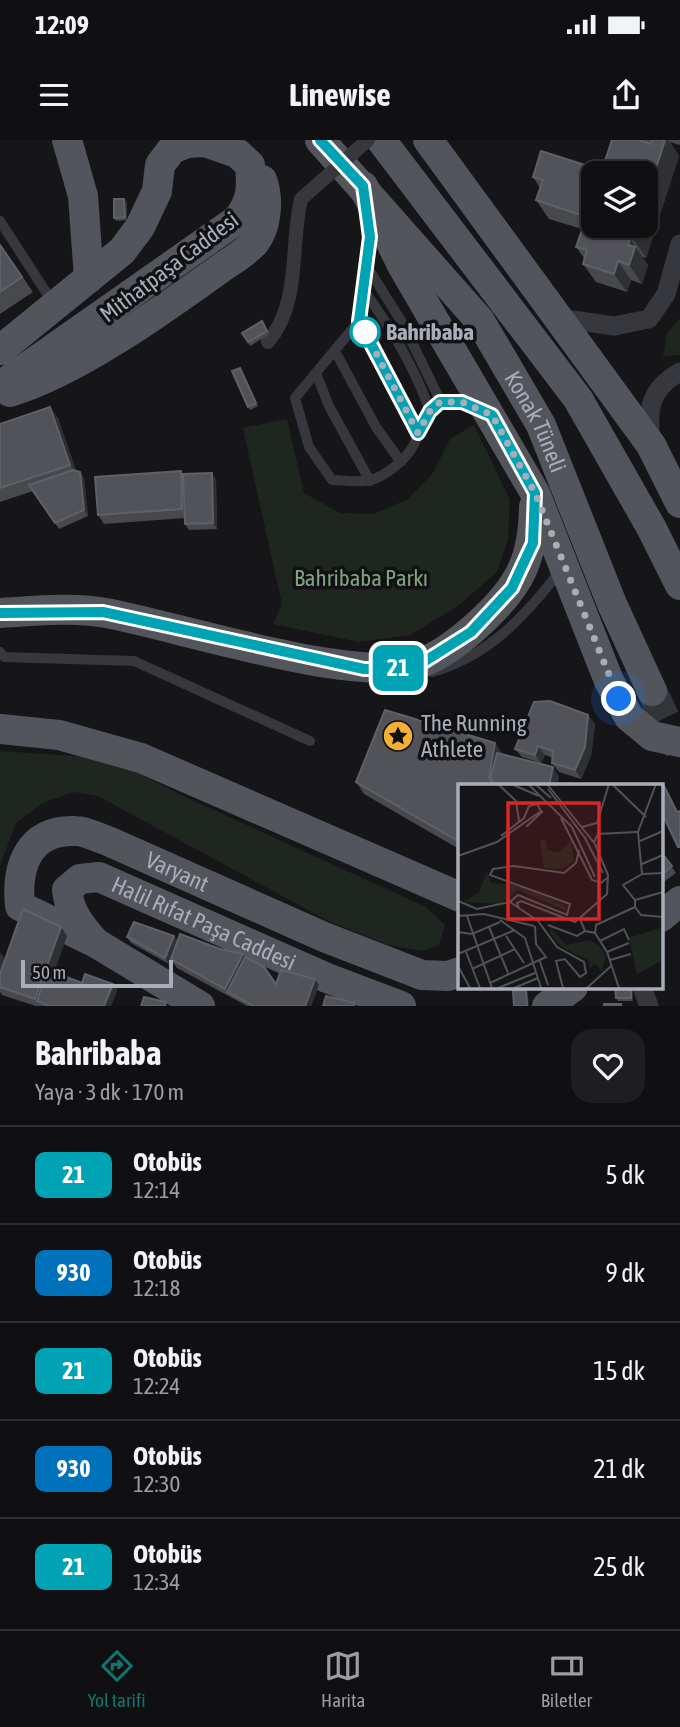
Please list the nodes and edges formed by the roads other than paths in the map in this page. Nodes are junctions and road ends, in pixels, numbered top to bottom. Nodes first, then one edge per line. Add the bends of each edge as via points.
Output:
1 (67, 140) edge
2 (320, 140) edge
3 (360, 140) edge
4 (368, 140) edge
5 (381, 140) edge
6 (428, 140) edge
7 (158, 152) edge
8 (250, 165) junction
9 (363, 186) junction
10 (420, 194) junction
11 (0, 221) edge
12 (680, 244) edge
13 (368, 268) junction
14 (89, 278) junction
15 (364, 290) junction
16 (55, 306) junction
17 (559, 318) junction
18 (359, 321) junction
19 (268, 342) dead end
20 (0, 350) edge
21 (335, 351) junction
22 (680, 372) edge
23 (316, 373) junction
24 (0, 386) edge
25 (0, 395) edge
26 (440, 402) junction
27 (430, 411) junction
28 (492, 415) junction
29 (418, 433) junction
30 (652, 445) junction
31 (401, 462) junction
32 (370, 481) junction
33 (535, 493) junction
34 (680, 503) edge
35 (563, 567) junction
36 (680, 585) edge
37 (0, 613) edge
38 (0, 652) edge
39 (392, 669) junction
40 (652, 691) tunnel mouth
41 (0, 729) edge
42 (310, 741) dead end
43 (680, 742) edge
44 (458, 896) edge
45 (680, 901) edge
46 (662, 916) edge
47 (96, 943) junction
48 (458, 973) edge
49 (571, 988) edge
50 (642, 988) edge
51 (545, 1004) edge
52 (201, 1006) edge
53 (401, 1006) edge
54 (649, 1006) edge

1 - 14 main road via 83,196
2 - 9 main road, Konak Tüneli
3 - 10 main road via 387,170
4 - 19 street, bridge via 301,199 287,310
5 - 10 main road
6 - 17 main road
7 - 8 main road, Mithatpaşa Caddesi via 205,142 237,153
7 - 14 main road, Mithatpaşa Caddesi via 157,191 140,227 122,251
8 - 24 main road, Mithatpaşa Caddesi via 250,204 238,219
8 - 25 main road via 260,176 266,198 262,231 254,244 53,377
9 - 13 lane via 370,237
9 - 28 main road via 402,267
9 - 40 main road, Konak Tüneli via 480,321 541,425
10 - 36 main road, Konak Tüneli via 578,399
11 - 16 lane
12 - 17 street via 666,294 649,319 614,327
13 - 15 lane
13 - 26 lane
14 - 16 main road, Mithatpaşa Caddesi
15 - 18 lane
15 - 27 lane via 418,375
16 - 20 main road, Mithatpaşa Caddesi
17 - 30 main road
18 - 21 lane
18 - 29 lane
21 - 23 lane
21 - 31 lane via 376,427
22 - 30 street via 657,389 648,415
23 - 32 lane
23 - 32 lane via 295,398 309,447 332,480
26 - 27 lane
26 - 28 lane via 462,402
27 - 29 lane
28 - 33 main road
29 - 31 lane
30 - 34 main road
31 - 32 lane
33 - 35 main road
33 - 39 main road via 533,543 504,598 448,648 422,663
35 - 39 lane via 502,636 461,664 432,672
35 - 43 main road via 609,681 629,717 652,736
37 - 39 main road via 103,612 307,659
38 - 42 lane via 4,657 134,661
41 - 44 main road via 59,735 141,758
45 - 46 main road
47 - 48 main road, Varyant via 20,906 17,881 22,864 32,846 49,836 77,831 108,841 324,937 422,975
47 - 52 main road
47 - 53 main road, Halil Rıfat Paşa Caddesi via 68,903 67,890 80,879 99,877
49 - 51 main road
50 - 54 street

